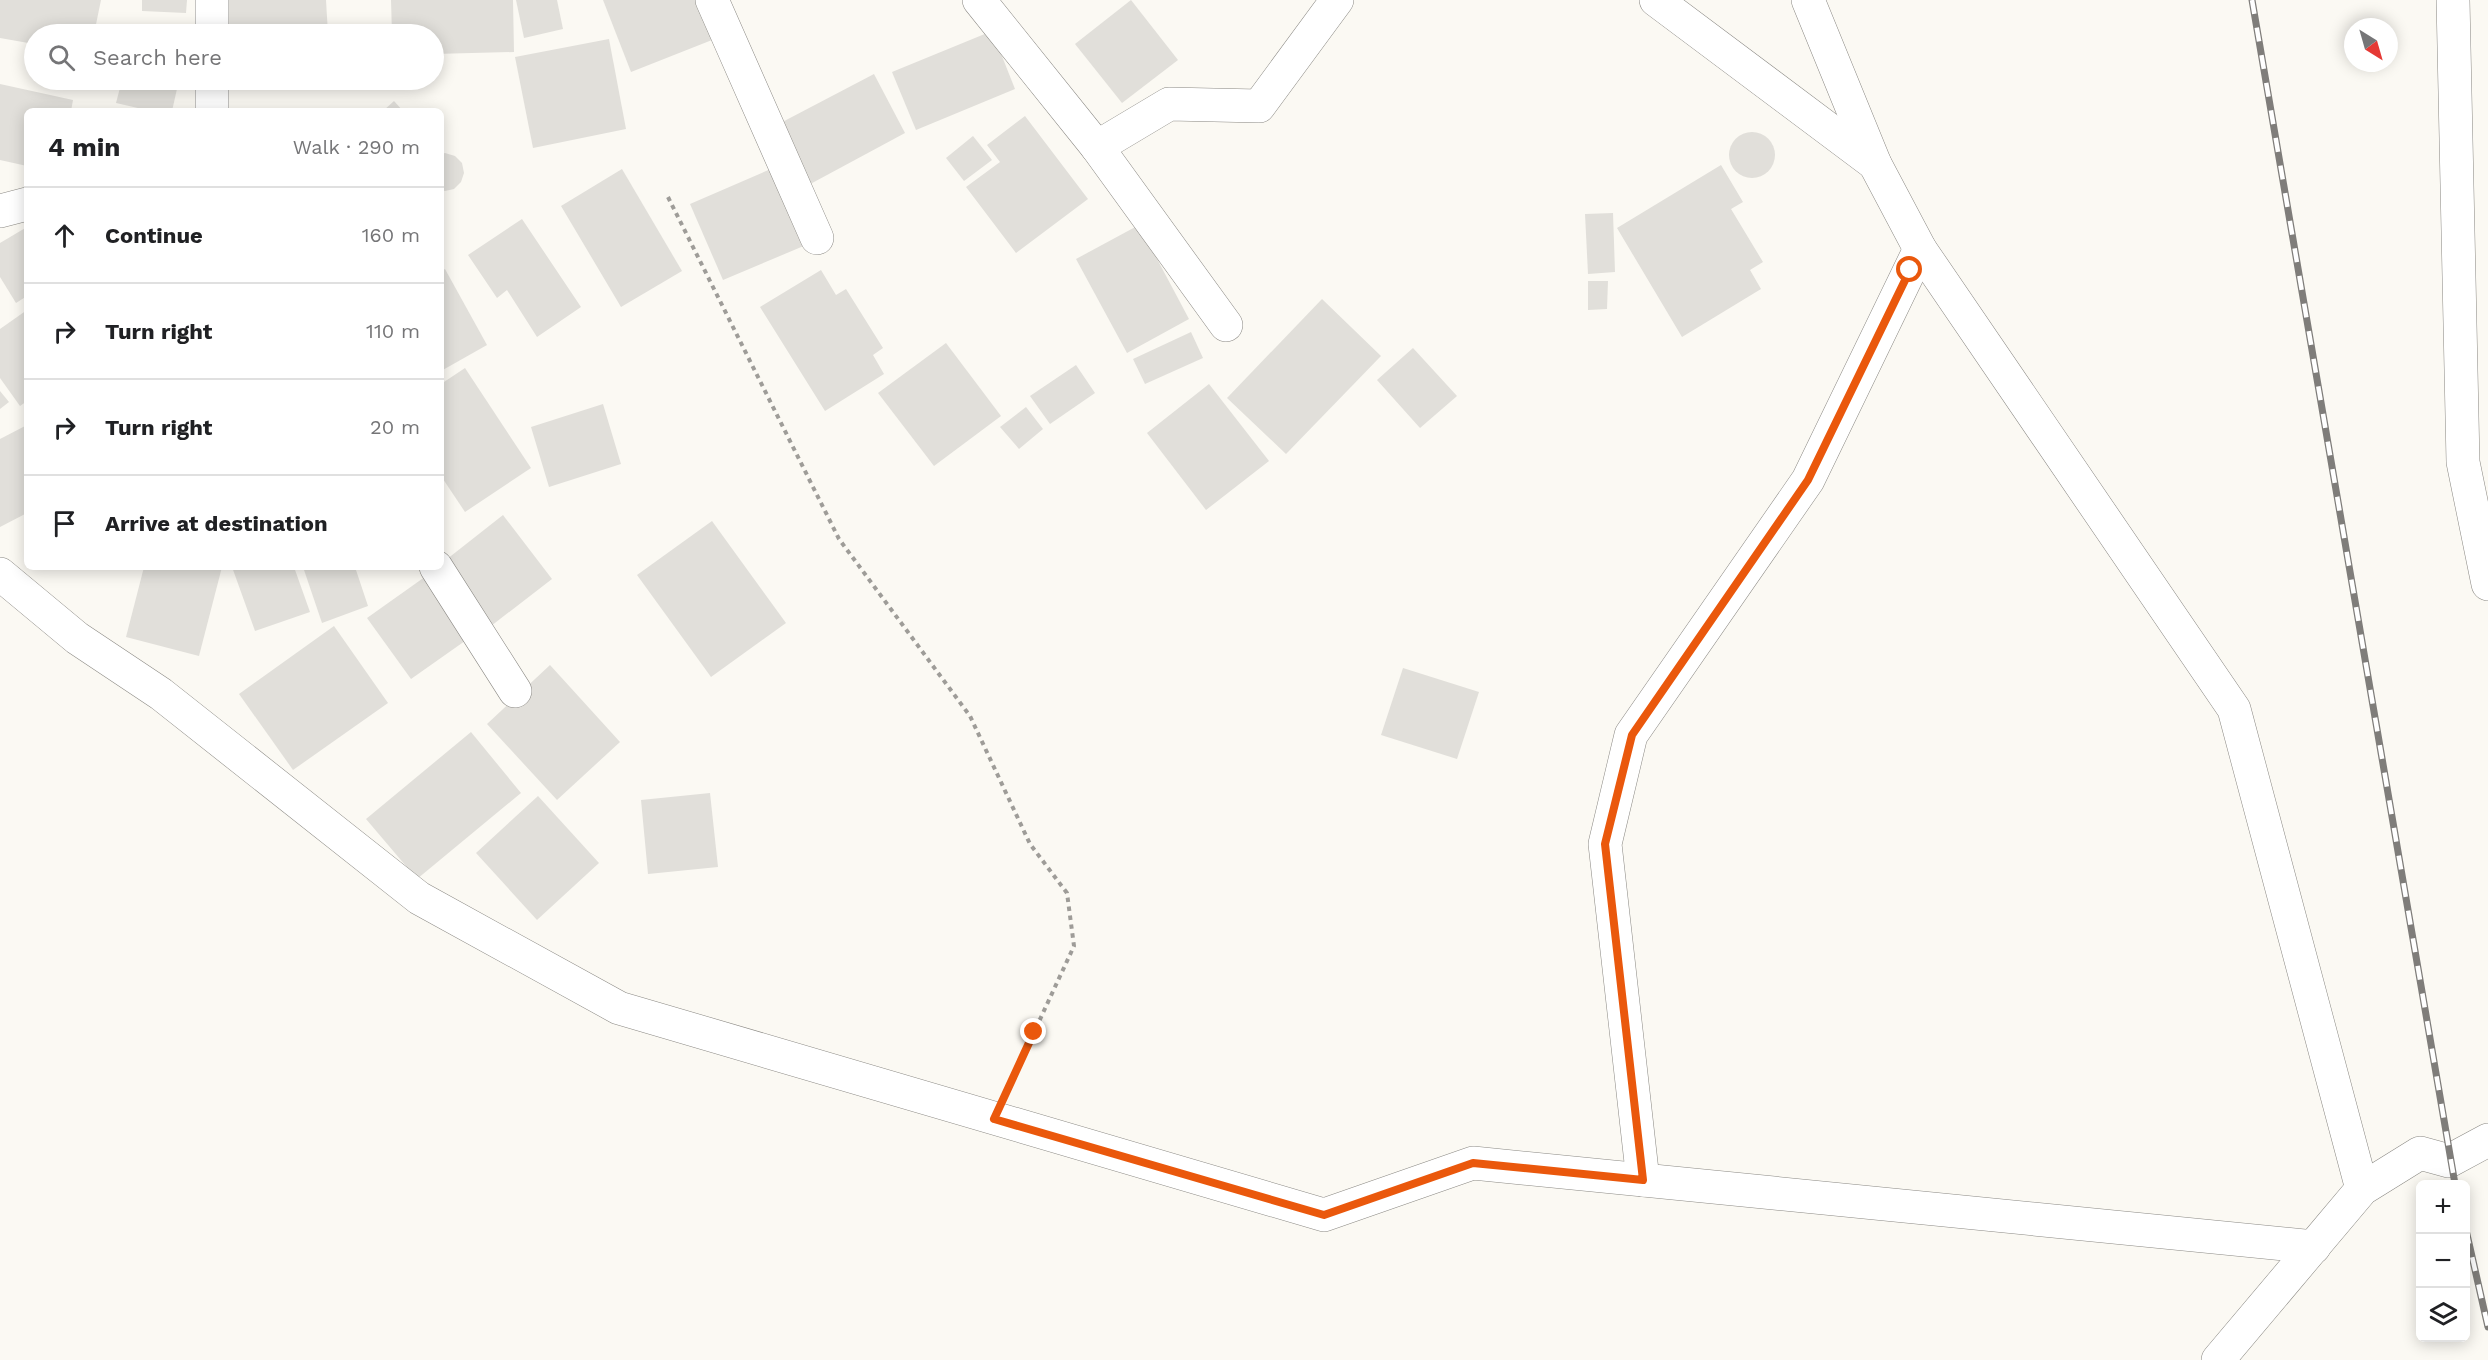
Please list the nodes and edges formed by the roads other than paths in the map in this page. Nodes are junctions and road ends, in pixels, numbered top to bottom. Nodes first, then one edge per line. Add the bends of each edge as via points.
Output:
1 (212, 0) edge
2 (712, 0) edge
3 (979, 0) edge
4 (1337, 0) edge
5 (1656, 0) edge
6 (1808, 0) edge
7 (2453, 0) edge
8 (212, 24) edge
9 (212, 90) edge
10 (212, 108) edge
11 (1097, 147) junction
12 (1875, 164) junction
13 (24, 205) edge
14 (0, 211) edge
15 (817, 238) dead end
16 (1920, 249) junction
17 (1226, 325) dead end
18 (438, 570) edge
19 (0, 574) edge
20 (2488, 584) edge
21 (515, 691) dead end
22 (2488, 1140) edge
23 (1643, 1180) junction
24 (2362, 1189) junction
25 (2314, 1247) junction
26 (2218, 1360) edge

1 - 8 street
2 - 15 street
3 - 11 street
4 - 11 street via 1259,106 1169,104
5 - 12 street
6 - 12 street
7 - 20 street via 2463,462
9 - 10 street
11 - 17 street
12 - 16 street
13 - 14 street
16 - 23 street via 1808,480 1632,735 1605,844
16 - 24 street via 2234,709
18 - 21 street
19 - 23 street via 77,638 161,694 419,898 619,1008 1324,1215 1473,1163
22 - 24 street via 2449,1161 2421,1154
23 - 25 street
24 - 25 street
25 - 26 street

